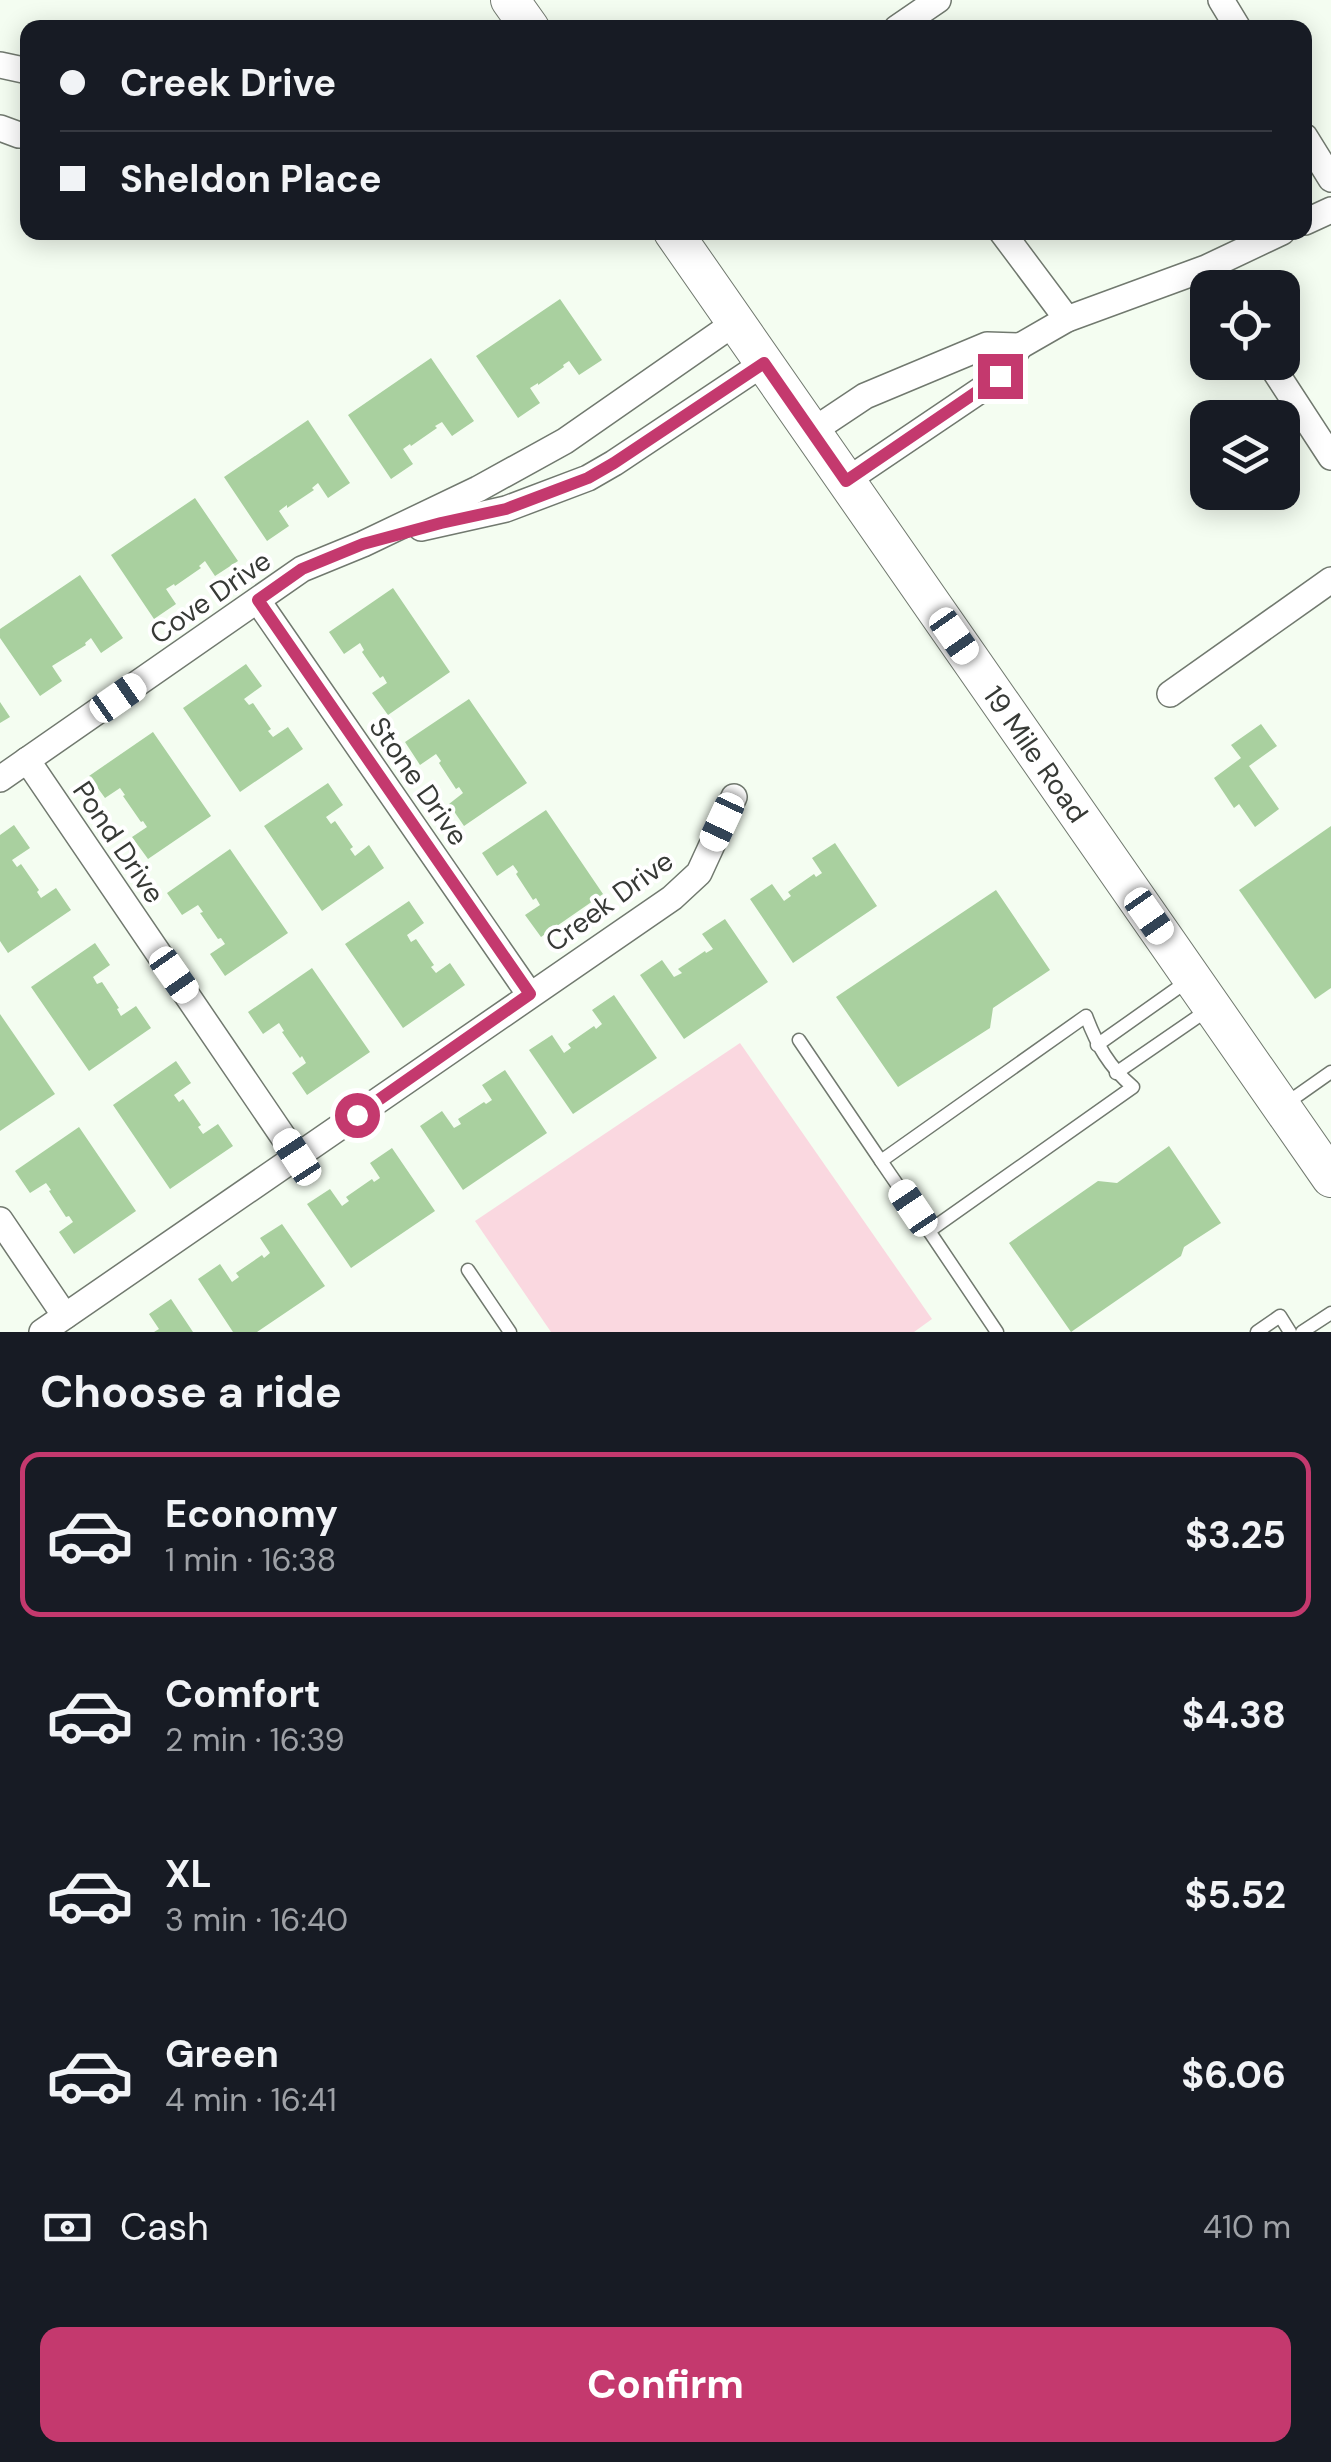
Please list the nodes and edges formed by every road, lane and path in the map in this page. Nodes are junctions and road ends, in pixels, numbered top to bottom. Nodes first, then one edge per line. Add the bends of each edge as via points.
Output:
1 (938, 0) edge
2 (909, 20) edge
3 (1312, 148) edge
4 (1331, 179) edge
5 (679, 240) edge
6 (1008, 240) edge
7 (1270, 240) edge
8 (1225, 270) edge
9 (1190, 284) edge
10 (1067, 319) junction
11 (736, 322) junction
12 (1020, 346) junction
13 (764, 363) junction
14 (1281, 380) edge
15 (811, 432) junction
16 (565, 441) junction
17 (1331, 457) edge
18 (588, 478) junction
19 (846, 481) junction
20 (363, 544) junction
21 (1331, 580) edge
22 (258, 600) junction
23 (1170, 694) dead end
24 (27, 760) junction
25 (0, 779) edge
26 (734, 797) dead end
27 (1202, 992) junction
28 (530, 994) junction
29 (800, 1040) dead end
30 (1097, 1045) junction
31 (1331, 1072) edge
32 (1116, 1073) junction
33 (1282, 1106) junction
34 (297, 1157) junction
35 (881, 1160) junction
36 (1331, 1178) edge
37 (0, 1220) edge
38 (929, 1231) junction
39 (468, 1270) dead end
40 (1331, 1312) edge
41 (65, 1316) junction
42 (42, 1332) edge
43 (510, 1332) edge
44 (998, 1332) edge
45 (1257, 1332) edge
46 (1290, 1332) edge
47 (1302, 1332) edge

1 - 2 street
3 - 4 street
5 - 11 street, 19 Mile Road
6 - 10 street
7 - 8 street
9 - 10 street
10 - 12 street
11 - 13 street, 19 Mile Road
11 - 16 street, Cove Drive
12 - 15 street via 986,345 865,396
12 - 19 street via 1000,376
13 - 15 street, 19 Mile Road
13 - 18 street, Cove Drive
14 - 17 street
15 - 19 street, 19 Mile Road
16 - 18 street
16 - 20 street, Cove Drive
18 - 20 street, Cove Drive via 506,509
19 - 27 street, 19 Mile Road
20 - 22 street, Cove Drive via 302,569
21 - 23 street
22 - 24 street, Cove Drive
22 - 28 street, Stone Drive
24 - 25 street, Cove Drive
24 - 34 street, Pond Drive
26 - 28 street, Creek Drive via 698,873 672,898
27 - 30 lane
27 - 32 lane
27 - 33 street, 19 Mile Road
28 - 34 street, Creek Drive
29 - 35 lane
30 - 32 lane
30 - 35 lane via 1086,1016
31 - 33 lane
32 - 38 lane via 1134,1087
33 - 36 street, 19 Mile Road
34 - 41 street, Creek Drive
35 - 38 lane
37 - 41 street
38 - 44 lane
39 - 43 lane
40 - 47 lane
41 - 42 street, Creek Drive
45 - 46 lane via 1280,1316

